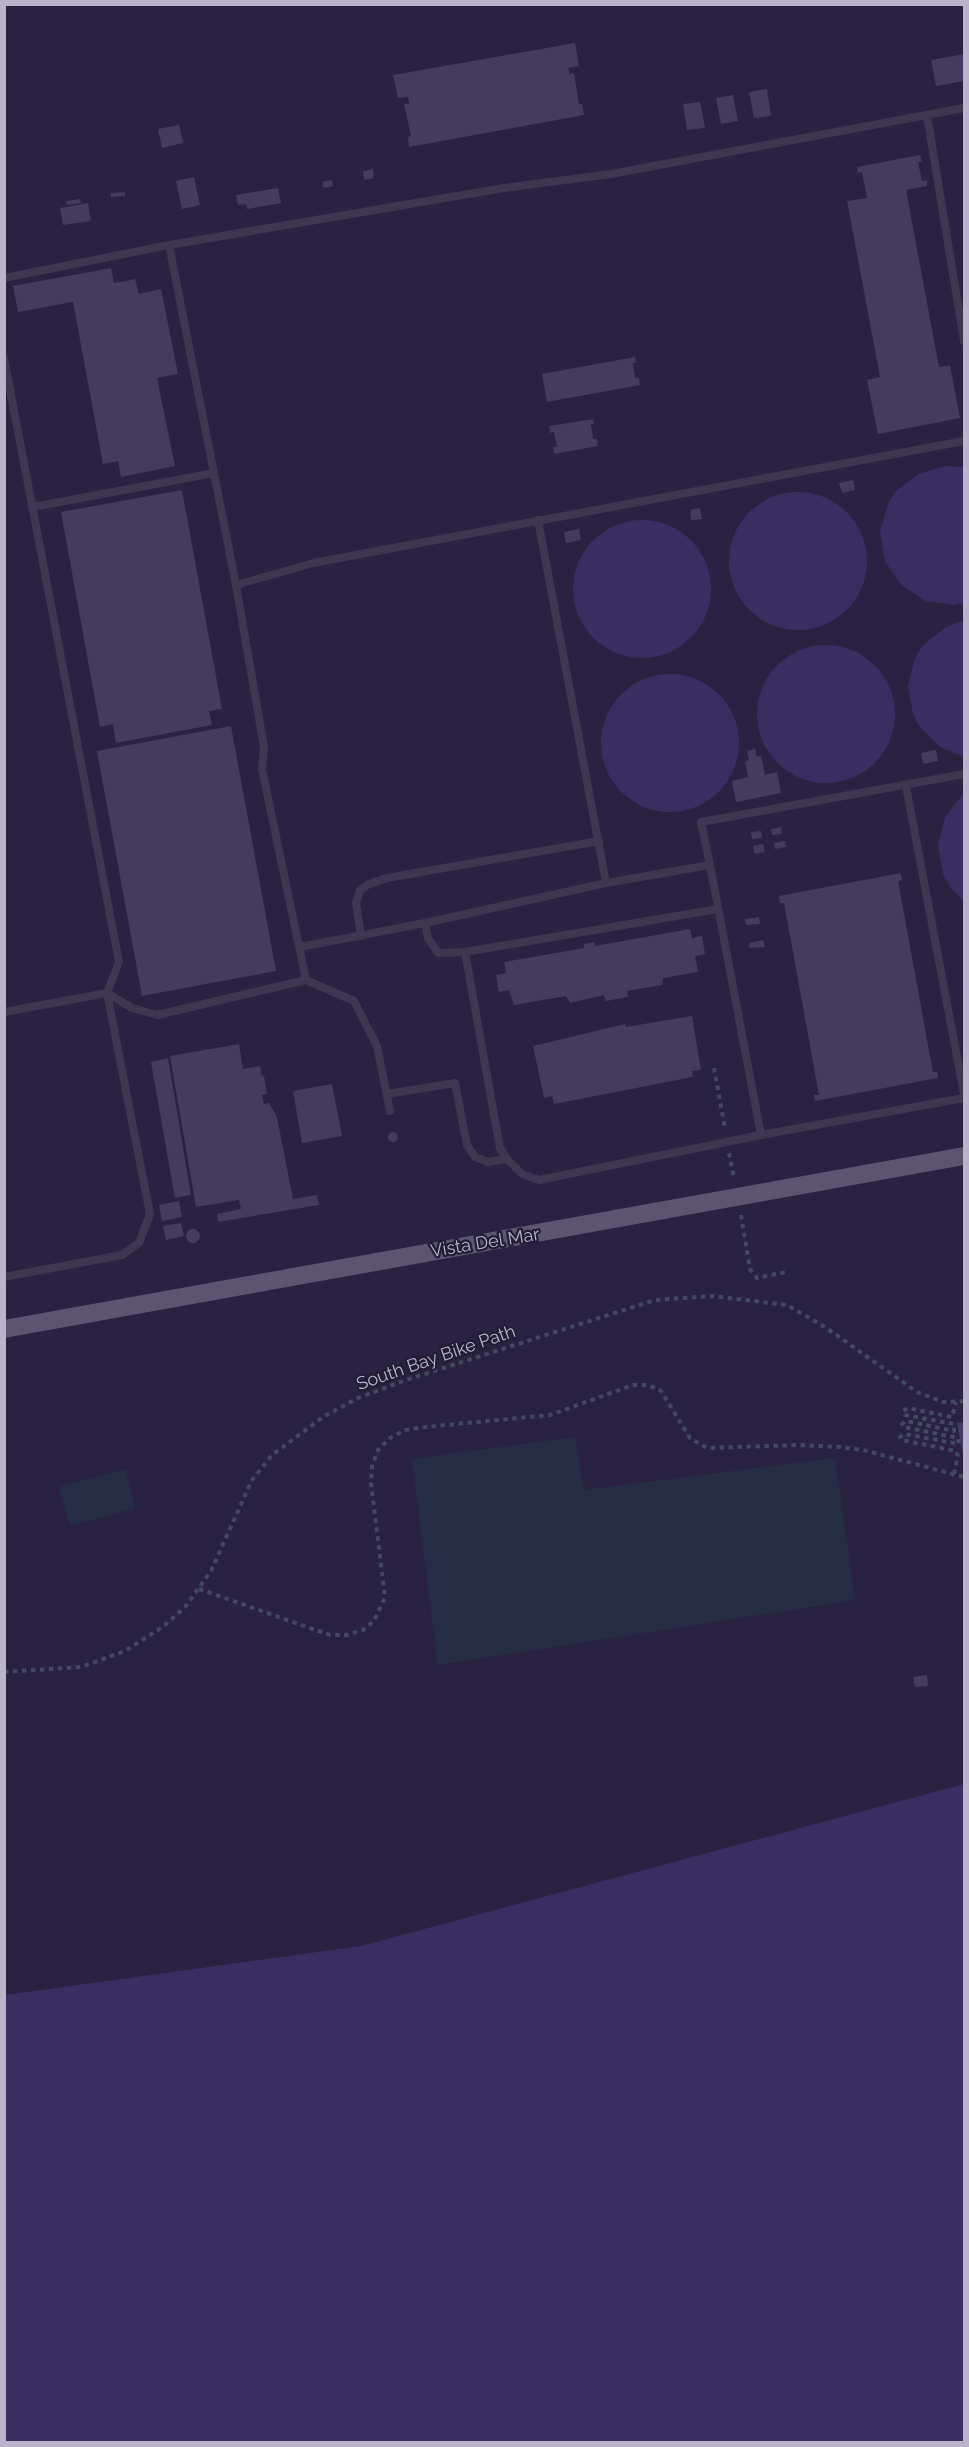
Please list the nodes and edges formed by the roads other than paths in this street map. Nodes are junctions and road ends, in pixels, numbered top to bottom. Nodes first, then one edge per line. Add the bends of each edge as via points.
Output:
1 (964, 108) edge
2 (927, 116) junction
3 (169, 245) junction
4 (4, 278) edge
5 (964, 341) edge
6 (4, 358) edge
7 (964, 441) edge
8 (214, 473) junction
9 (33, 507) junction
10 (538, 520) junction
11 (236, 585) junction
12 (964, 774) edge
13 (906, 786) junction
14 (599, 841) junction
15 (710, 865) junction
16 (606, 883) junction
17 (718, 909) junction
18 (425, 923) junction
19 (361, 936) junction
20 (300, 947) junction
21 (465, 952) junction
22 (306, 980) junction
23 (106, 993) junction
24 (4, 1012) edge
25 (387, 1094) junction
26 (964, 1096) edge
27 (390, 1110) dead end
28 (761, 1135) junction
29 (964, 1156) edge
30 (507, 1159) junction
31 (4, 1277) edge
32 (4, 1329) edge

1 - 2 lane
2 - 3 lane via 611,174 504,188
2 - 5 lane
3 - 4 lane
3 - 8 lane
6 - 9 lane
7 - 10 lane
8 - 9 lane
8 - 11 lane
9 - 23 lane via 119,962
10 - 11 lane via 313,563
10 - 14 lane
11 - 20 lane via 264,747 262,769
12 - 13 lane
13 - 15 lane via 701,822
13 - 26 lane
14 - 16 lane
14 - 19 lane via 369,884 360,890 356,903
15 - 16 lane
15 - 17 lane
16 - 18 lane
17 - 21 lane
17 - 28 lane
18 - 19 lane
18 - 21 lane via 428,938 438,952
19 - 20 lane
20 - 22 lane
21 - 30 lane via 500,1148
22 - 23 lane via 157,1015 132,1008
22 - 25 lane via 354,1001 377,1046
23 - 24 lane
23 - 31 lane via 150,1214 146,1227 139,1243 122,1255
25 - 27 lane
25 - 30 lane via 454,1083 466,1145 476,1157 488,1162
26 - 28 lane
28 - 30 lane via 539,1180 522,1174
29 - 32 main road, Vista Del Mar

